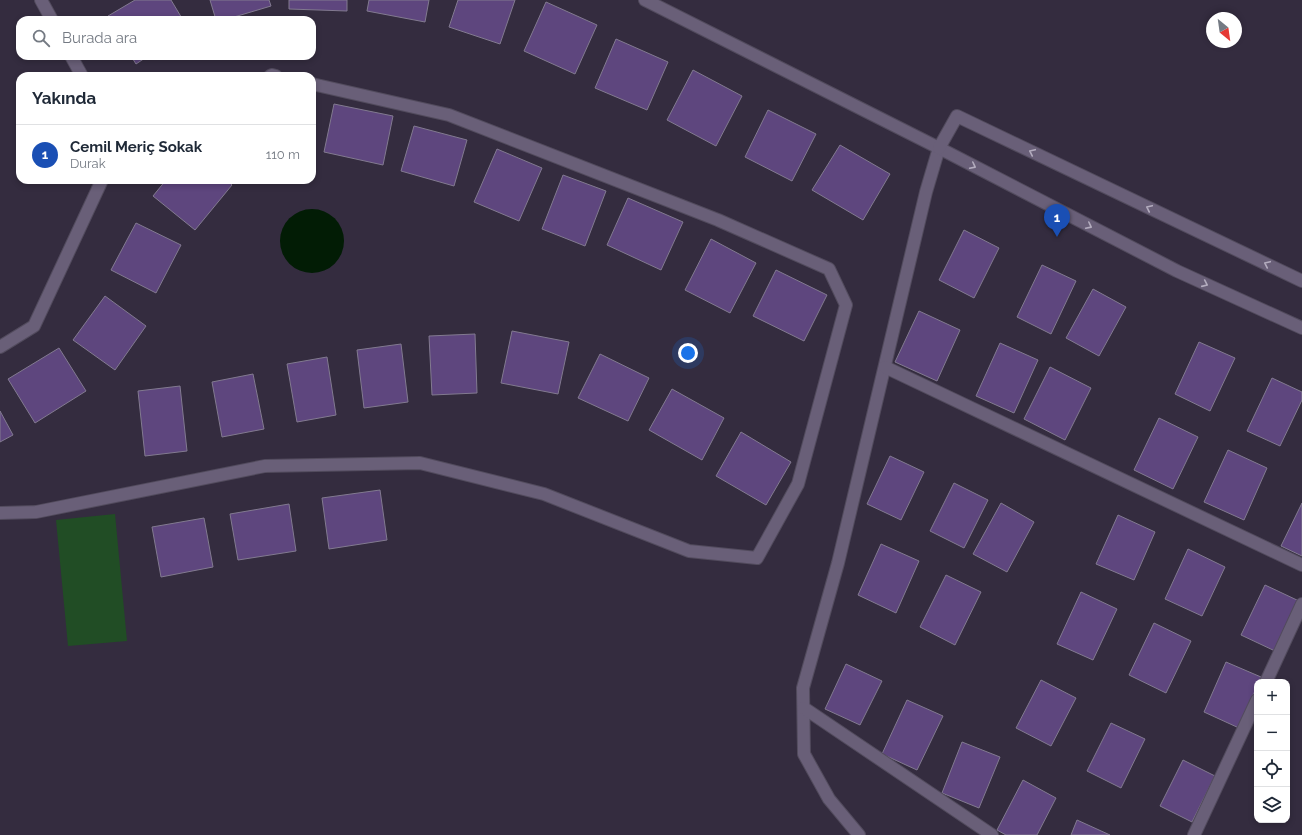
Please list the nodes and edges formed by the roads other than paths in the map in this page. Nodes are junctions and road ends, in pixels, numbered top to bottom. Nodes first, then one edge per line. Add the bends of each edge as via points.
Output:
1 (41, 0) edge
2 (645, 0) edge
3 (50, 16) edge
4 (73, 60) edge
5 (80, 72) edge
6 (316, 85) edge
7 (939, 148) junction
8 (100, 184) edge
9 (1302, 281) edge
10 (1302, 328) edge
11 (0, 347) edge
12 (884, 367) junction
13 (0, 513) edge
14 (1302, 565) edge
15 (1302, 604) edge
16 (1267, 679) edge
17 (1254, 706) edge
18 (804, 708) junction
19 (859, 835) edge
20 (992, 835) edge
21 (1194, 835) edge

1 - 3 street
2 - 7 street
4 - 5 street
6 - 13 street via 449,115 718,220 829,269 846,305 798,484 757,558 689,551 544,494 420,463 265,466 36,512
9 -> 7 street via 957,116
7 -> 10 street via 1177,271
7 - 12 street via 924,199
8 - 11 street via 34,326
12 - 14 street
12 - 18 street via 838,563 803,688
15 - 16 street
17 - 21 street
18 - 19 street via 804,754 830,799
18 - 20 street

